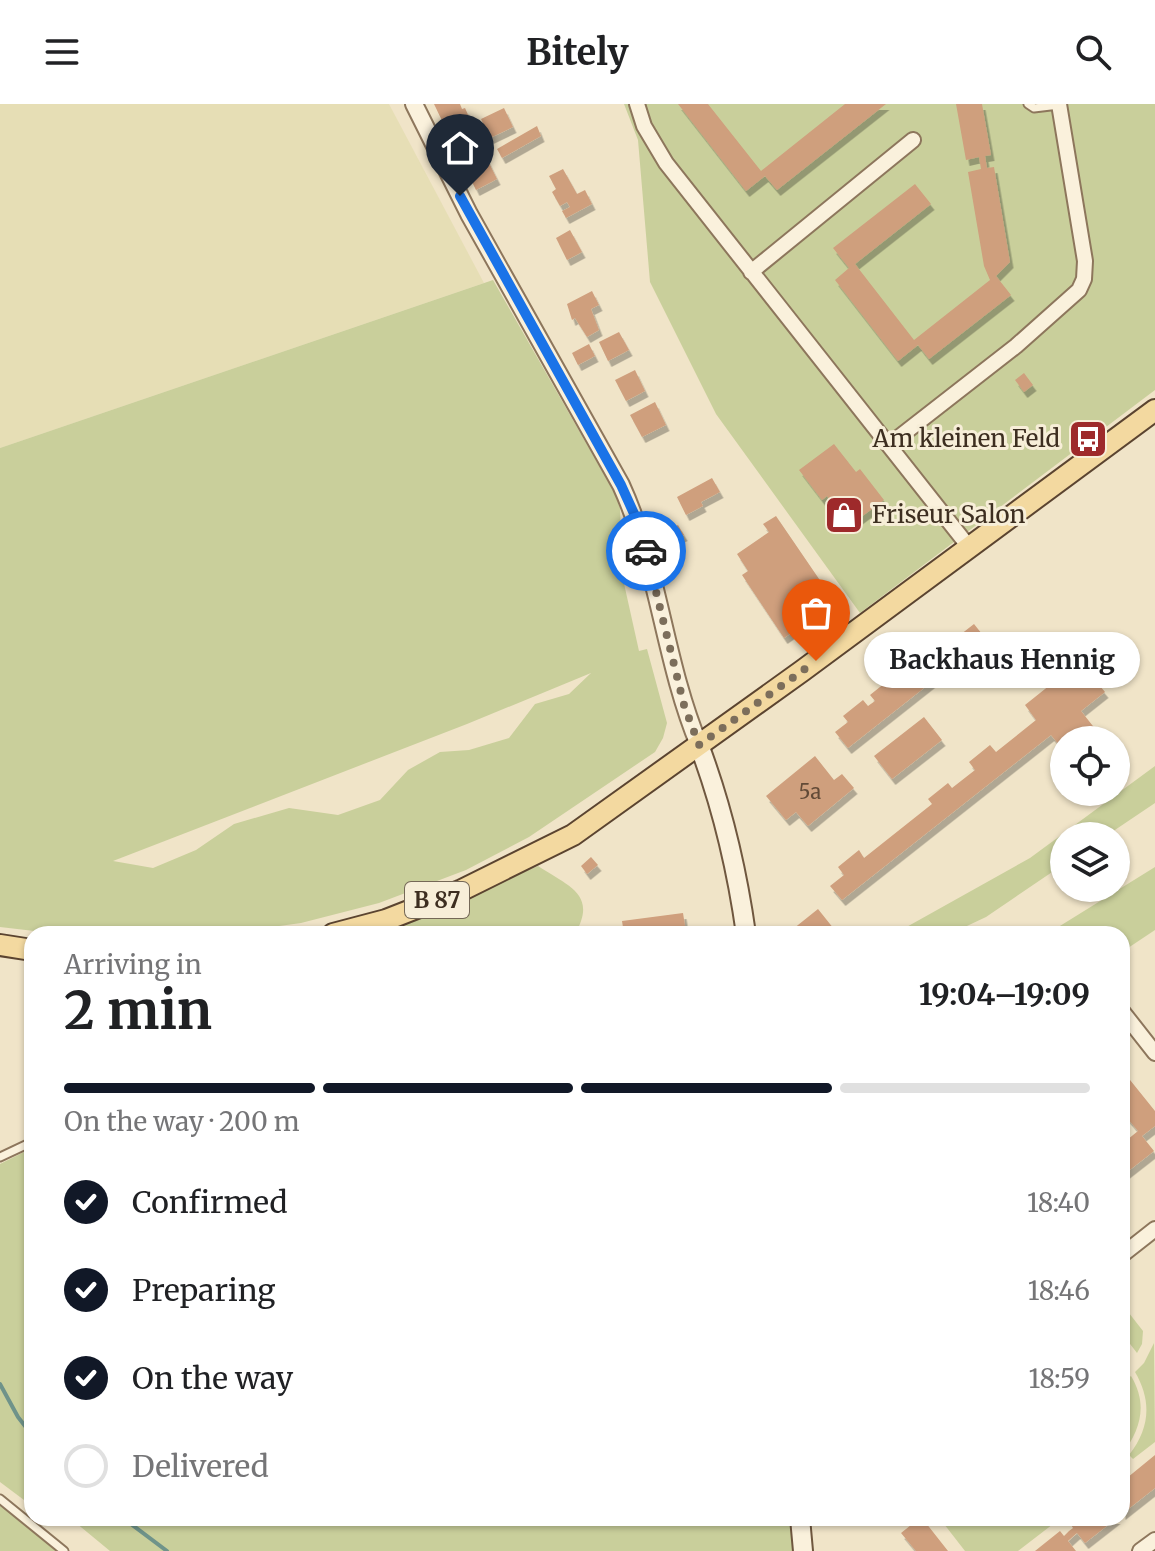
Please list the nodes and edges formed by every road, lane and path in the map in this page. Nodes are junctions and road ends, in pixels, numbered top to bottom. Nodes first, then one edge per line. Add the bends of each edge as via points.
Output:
1 (414, 104) edge
2 (637, 104) edge
3 (1028, 104) edge
4 (1059, 105) edge
5 (913, 140) dead end
6 (751, 272) junction
7 (1155, 410) edge
8 (889, 445) junction
9 (969, 547) junction
10 (699, 745) junction
11 (363, 926) edge
12 (745, 926) edge
13 (0, 945) edge
14 (24, 949) edge
15 (1130, 1021) edge
16 (1155, 1053) edge
17 (24, 1146) edge
18 (0, 1157) edge
19 (1155, 1229) edge
20 (1130, 1249) edge
21 (0, 1499) edge
22 (24, 1518) edge
23 (33, 1526) edge
24 (801, 1526) edge
25 (1155, 1540) edge
26 (64, 1551) edge
27 (803, 1551) edge
28 (1140, 1551) edge

1 - 10 street via 636,518
2 - 6 street via 666,163
3 - 4 lane
4 - 8 street via 1085,261 1079,290
5 - 6 street
6 - 8 street
7 - 9 main road, B 87
8 - 9 street
9 - 10 main road, B 87
10 - 11 main road, B 87 via 536,855 460,891
10 - 12 main road via 720,810
13 - 14 main road
15 - 16 street
17 - 18 lane
19 - 20 street
21 - 22 lane
23 - 26 lane
24 - 27 main road
25 - 28 street

